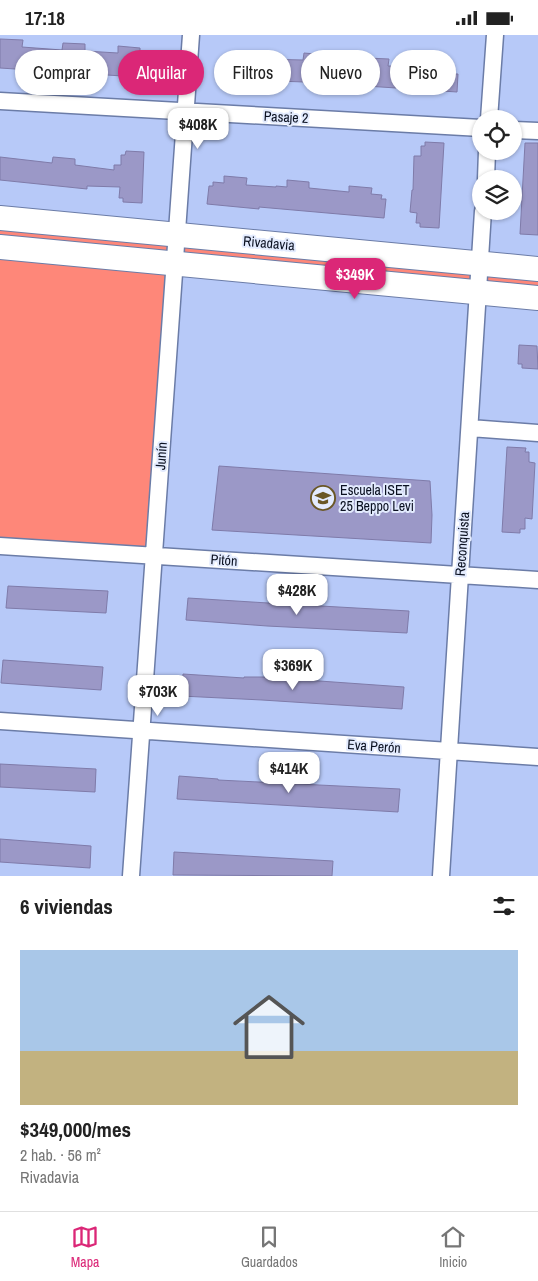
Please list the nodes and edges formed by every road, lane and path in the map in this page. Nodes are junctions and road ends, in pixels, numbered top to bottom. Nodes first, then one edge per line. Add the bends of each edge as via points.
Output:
1 (191, 35) edge
2 (495, 35) edge
3 (0, 101) edge
4 (490, 110) edge
5 (185, 111) junction
6 (472, 127) edge
7 (522, 130) edge
8 (538, 131) edge
9 (0, 218) edge
10 (483, 220) edge
11 (177, 235) junction
12 (0, 247) edge
13 (480, 263) junction
14 (175, 264) junction
15 (538, 269) edge
16 (478, 292) junction
17 (538, 298) edge
18 (470, 428) junction
19 (538, 433) edge
20 (0, 546) edge
21 (154, 555) junction
22 (460, 575) junction
23 (538, 580) edge
24 (0, 721) edge
25 (142, 731) junction
26 (449, 751) junction
27 (538, 757) edge
28 (131, 876) edge
29 (441, 876) edge

1 - 5 street, Junín
2 - 4 street
3 - 5 street, Pasaje 2
5 - 6 street, Pasaje 2
5 - 11 street, Junín
7 - 8 street
9 - 11 street, Rivadavia
10 - 13 street, Reconquista
11 - 13 street, Rivadavia
11 - 14 street, Junín
12 - 14 street
13 - 15 street, Rivadavia
13 - 16 street, Reconquista
14 - 16 street
14 - 21 street, Junín
16 - 17 street
16 - 18 street, Reconquista
18 - 19 street
18 - 22 street, Reconquista
20 - 21 street, Pitón
21 - 22 street, Pitón
21 - 25 street, Junín
22 - 23 street, Pitón
22 - 26 street, Reconquista
24 - 25 street, Eva Perón
25 - 26 street, Eva Perón
25 - 28 street, Junín
26 - 27 street, Eva Perón
26 - 29 street, Reconquista

